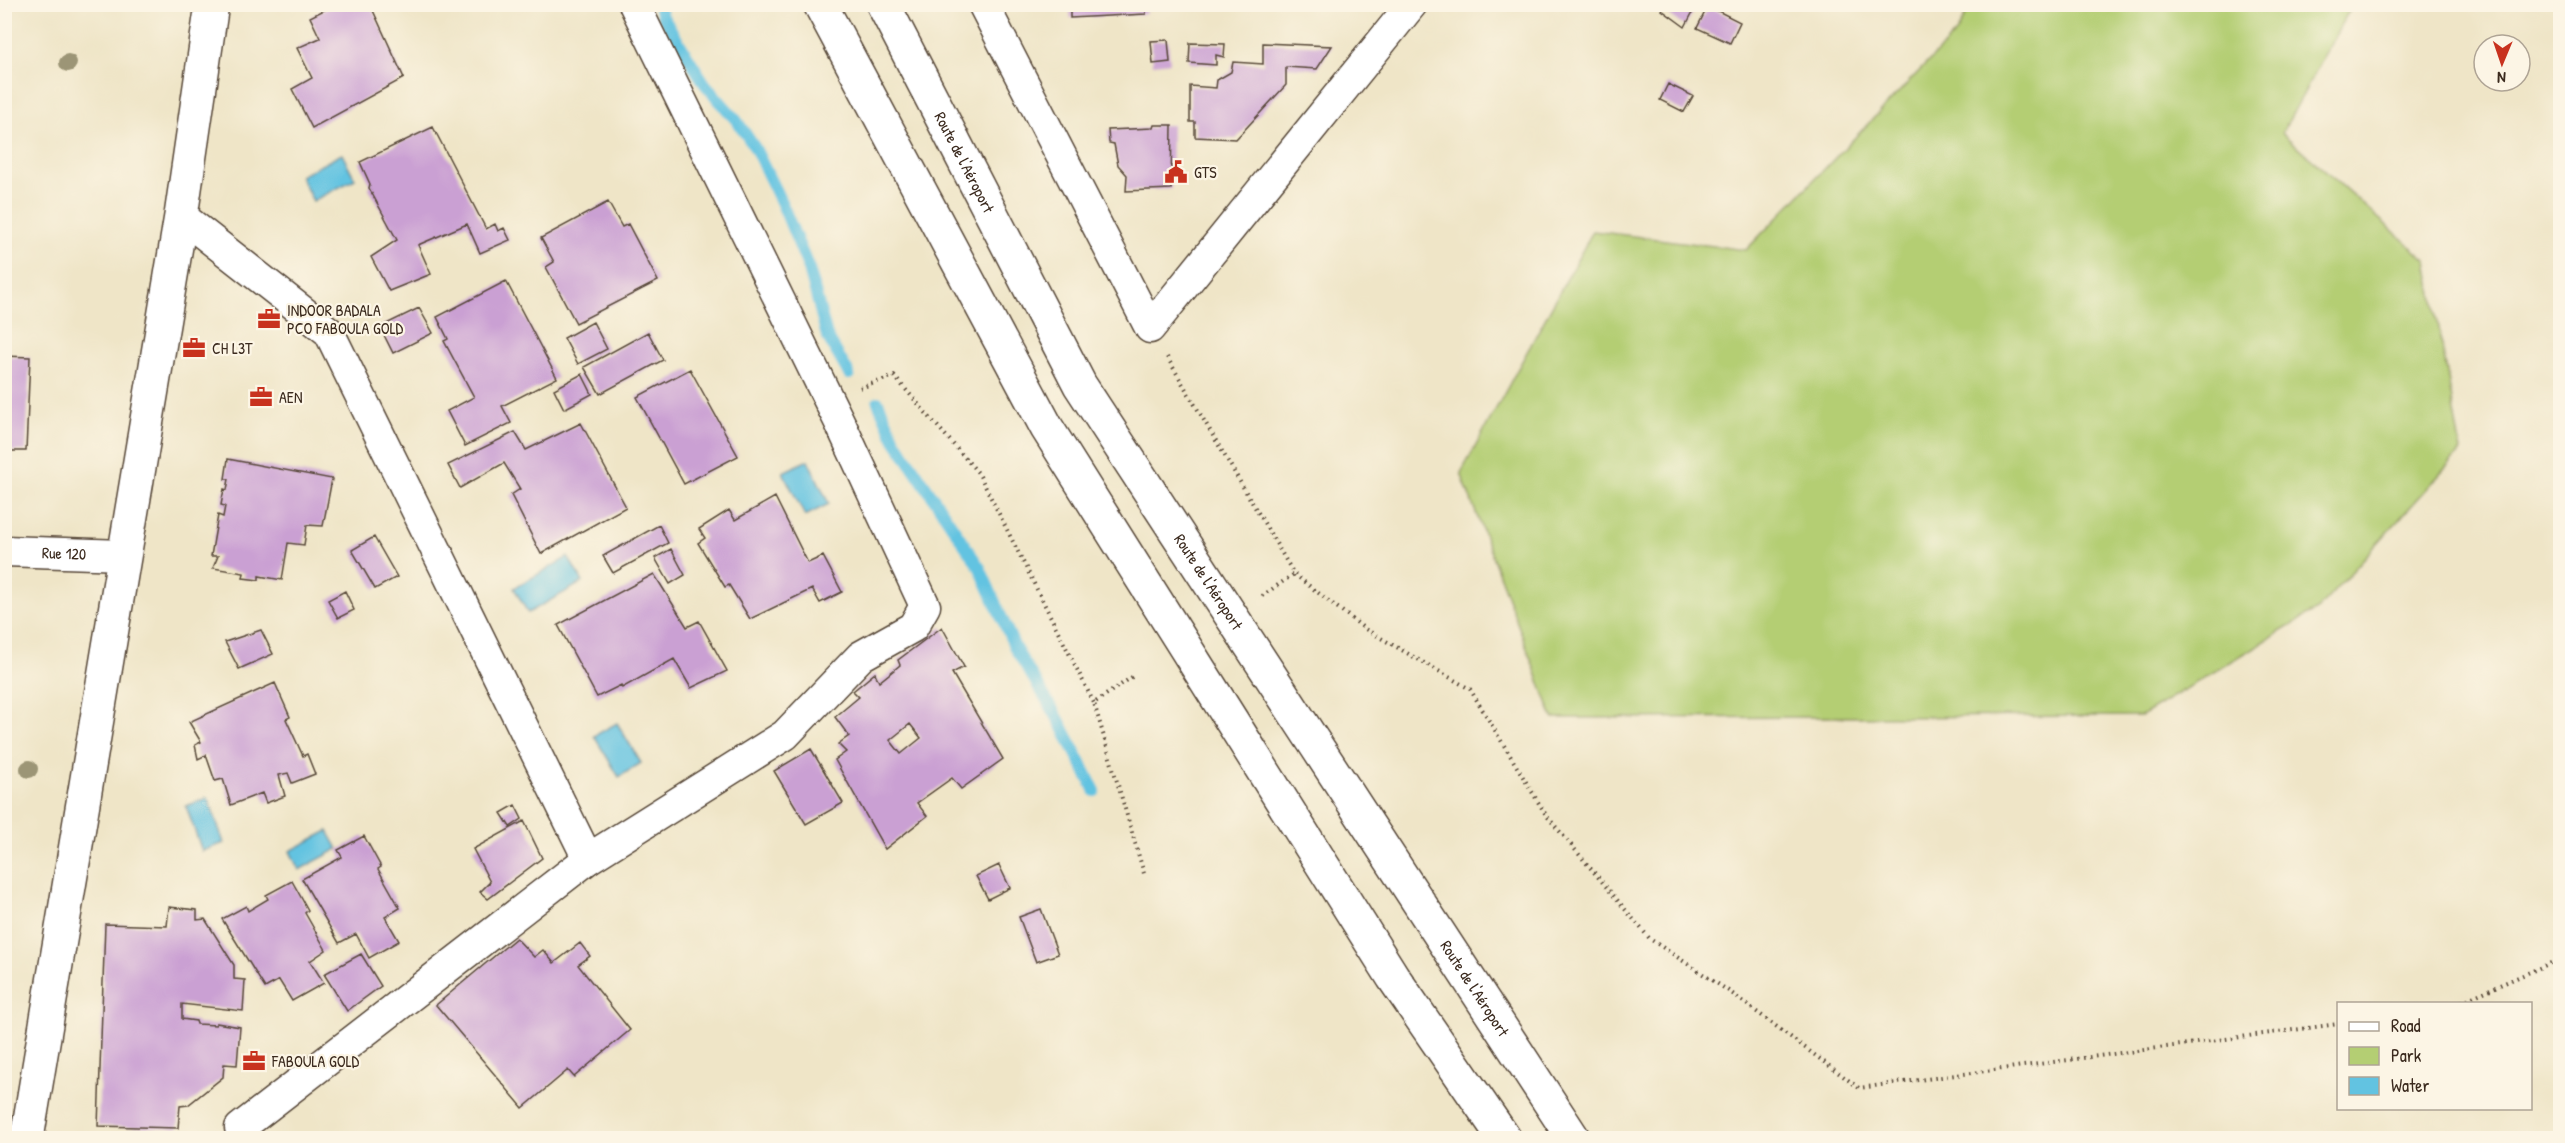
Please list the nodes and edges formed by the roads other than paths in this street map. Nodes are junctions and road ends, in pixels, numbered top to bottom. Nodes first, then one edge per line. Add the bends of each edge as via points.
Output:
1 (212, 4) edge
2 (634, 4) edge
3 (820, 4) edge
4 (883, 4) edge
5 (983, 4) edge
6 (1412, 4) edge
7 (181, 216) junction
8 (4, 551) edge
9 (124, 555) junction
10 (588, 859) junction
11 (240, 1128) dead end
12 (27, 1138) edge
13 (1504, 1138) edge
14 (1573, 1138) edge

1 - 7 main road
2 - 10 street via 829,399 925,606 913,627 861,656 785,735
3 - 13 main road via 1047,428 1393,977
4 - 14 main road, Route de l'Aéroport via 1080,385
5 - 6 street via 1149,328
7 - 9 main road
7 - 10 street via 329,332
8 - 9 street, Rue 120
9 - 12 main road
10 - 11 street

